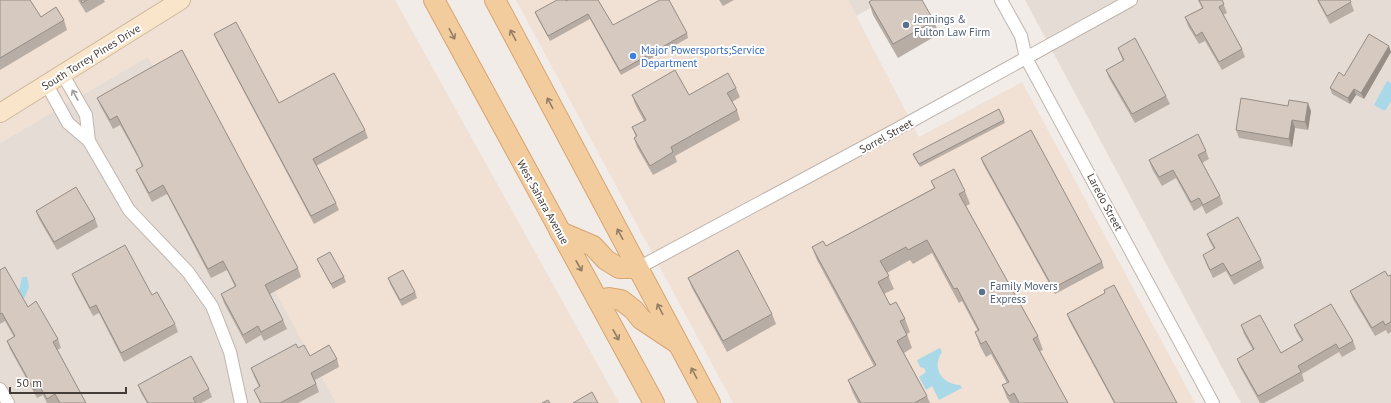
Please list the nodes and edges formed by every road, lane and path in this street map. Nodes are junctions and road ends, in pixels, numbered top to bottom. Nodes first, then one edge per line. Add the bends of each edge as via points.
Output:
1 (181, 0) edge
2 (434, 0) edge
3 (494, 0) edge
4 (1001, 0) edge
5 (1132, 0) edge
6 (1026, 58) junction
7 (63, 75) junction
8 (47, 85) junction
9 (0, 113) edge
10 (89, 140) junction
11 (560, 232) junction
12 (638, 268) junction
13 (598, 300) junction
14 (678, 344) junction
15 (0, 389) edge
16 (8, 403) edge
17 (241, 403) edge
18 (654, 403) edge
19 (710, 403) edge
20 (1213, 403) edge

1 - 7 main road, South Torrey Pines Drive
2 -> 11 main road, West Sahara Avenue
12 -> 3 main road
4 - 6 street, Laredo Street via 1021,36
5 - 6 street, Sorrel Street
6 - 12 street, Sorrel Street
6 - 20 street, Laredo Street
7 - 8 main road, South Torrey Pines Drive
10 -> 7 street via 86,115
8 - 9 main road, South Torrey Pines Drive
8 - 10 street via 68,123
10 - 17 street via 129,210 188,272 212,306 230,352
11 - 12 main road via 593,246 618,268
11 -> 13 main road, West Sahara Avenue
14 -> 12 main road
13 - 14 main road via 621,300 641,319
13 -> 18 main road, West Sahara Avenue
19 -> 14 main road
15 - 16 street

